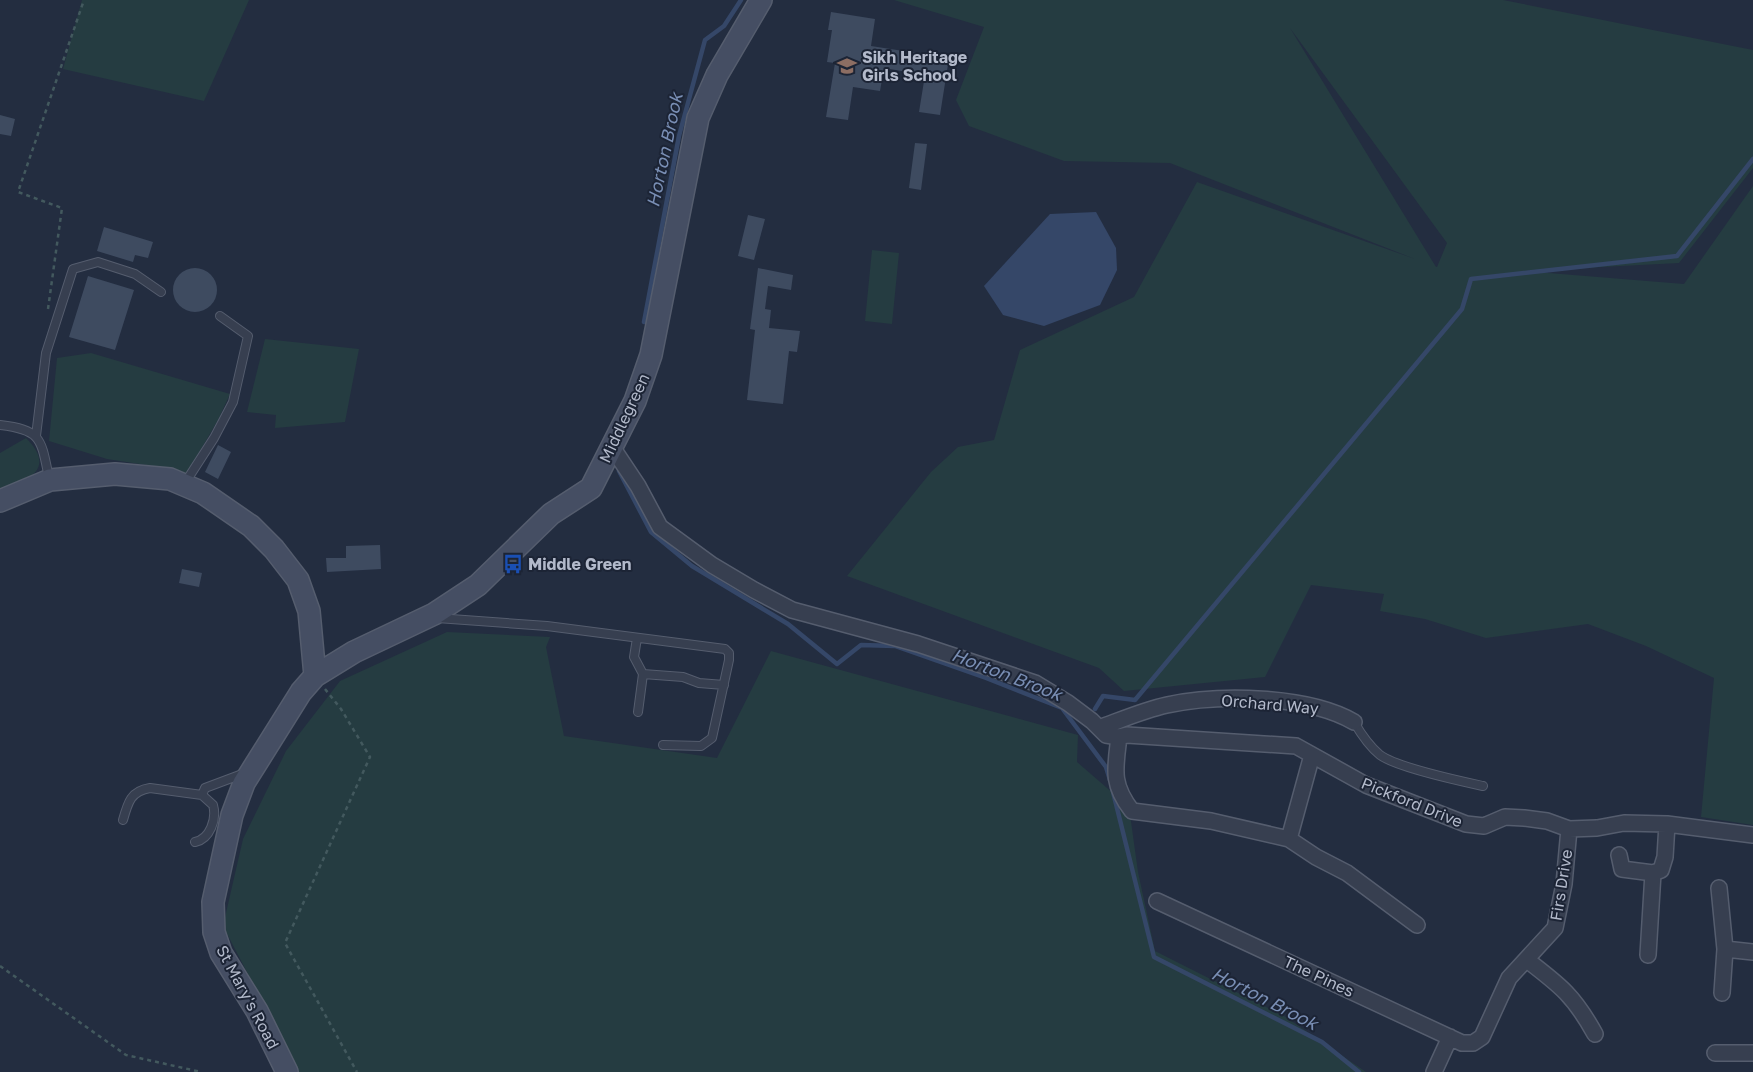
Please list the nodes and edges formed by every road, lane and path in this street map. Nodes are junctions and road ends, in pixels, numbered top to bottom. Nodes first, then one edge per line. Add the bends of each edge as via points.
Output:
1 (84, 0) edge
2 (761, 0) edge
3 (161, 292) dead end
4 (47, 315) dead end
5 (220, 316) dead end
6 (0, 425) edge
7 (36, 436) junction
8 (612, 447) junction
9 (50, 480) junction
10 (184, 485) junction
11 (0, 501) edge
12 (425, 618) junction
13 (637, 638) junction
14 (642, 674) junction
15 (315, 676) junction
16 (724, 684) junction
17 (638, 712) dead end
18 (1354, 722) joint
19 (1108, 734) junction
20 (663, 745) dead end
21 (1312, 755) junction
22 (251, 771) junction
23 (1483, 786) dead end
24 (202, 795) junction
25 (123, 820) dead end
26 (1667, 824) junction
27 (1569, 829) junction
28 (1753, 834) edge
29 (1289, 839) junction
30 (195, 842) dead end
31 (1619, 855) dead end
32 (1653, 873) junction
33 (1719, 888) dead end
34 (1157, 901) dead end
35 (1417, 925) dead end
36 (1725, 948) junction
37 (1753, 952) edge
38 (1648, 956) dead end
39 (1527, 960) junction
40 (0, 966) edge
41 (1722, 993) dead end
42 (1595, 1034) dead end
43 (1450, 1037) junction
44 (1482, 1038) joint
45 (1715, 1053) dead end
46 (1753, 1053) edge
47 (201, 1072) edge
48 (287, 1072) edge
49 (357, 1072) edge
50 (1434, 1072) edge

1 - 4 path via 18,192 62,208
2 - 8 street, Middlegreen via 718,75 698,118 651,355 635,402
3 - 7 lane via 135,274 98,262 73,269 46,353
5 - 10 lane via 248,336 233,402
6 - 7 lane via 24,428
7 - 9 lane
8 - 12 street, Middlegreen via 591,488 551,514 478,585
8 - 19 street via 660,527 712,565 754,590 792,610 918,644 1035,683 1068,703
9 - 10 street via 114,474 170,479
9 - 11 street
10 - 15 street via 202,493 251,526 298,580 309,611
12 - 13 lane via 547,626
12 - 15 street, Middlegreen via 354,652
13 - 14 lane via 634,657
13 - 16 lane via 725,649 729,660
14 - 16 lane
14 - 17 lane
15 - 22 street, St Mary's Road via 300,692
15 - 49 path via 341,709 370,757 285,944
16 - 20 lane via 709,742 694,746
18 - 19 street, Orchard Way via 1336,711 1310,705 1239,698 1205,699 1166,705
18 - 23 lane via 1370,746 1382,756 1437,775
19 - 21 street, Pickford Drive via 1296,746
19 - 29 street via 1114,775 1121,797 1132,811 1211,821
21 - 27 street, Pickford Drive via 1366,785 1466,824 1484,826 1505,817 1548,821
21 - 29 street
22 - 24 lane via 205,788
22 - 48 street, St Mary's Road via 232,815 222,856 213,902 214,932 221,953 258,1011
24 - 25 lane via 143,789 129,799
24 - 30 lane via 213,805 214,816 209,833
26 - 27 street, Pickford Drive via 1624,823
26 - 28 street, Pickford Drive
26 - 32 street via 1665,857 1661,870
27 - 39 street, Firs Drive via 1564,884 1555,928
29 - 35 street via 1347,873
31 - 32 street via 1622,869
32 - 38 street
33 - 36 street
34 - 43 street, The Pines
36 - 37 street
36 - 41 street
39 - 42 street via 1565,990 1579,1006
39 - 44 street, Firs Drive via 1510,978
40 - 47 path via 126,1055
43 - 44 street, The Pines via 1473,1044
43 - 50 street
45 - 46 street

